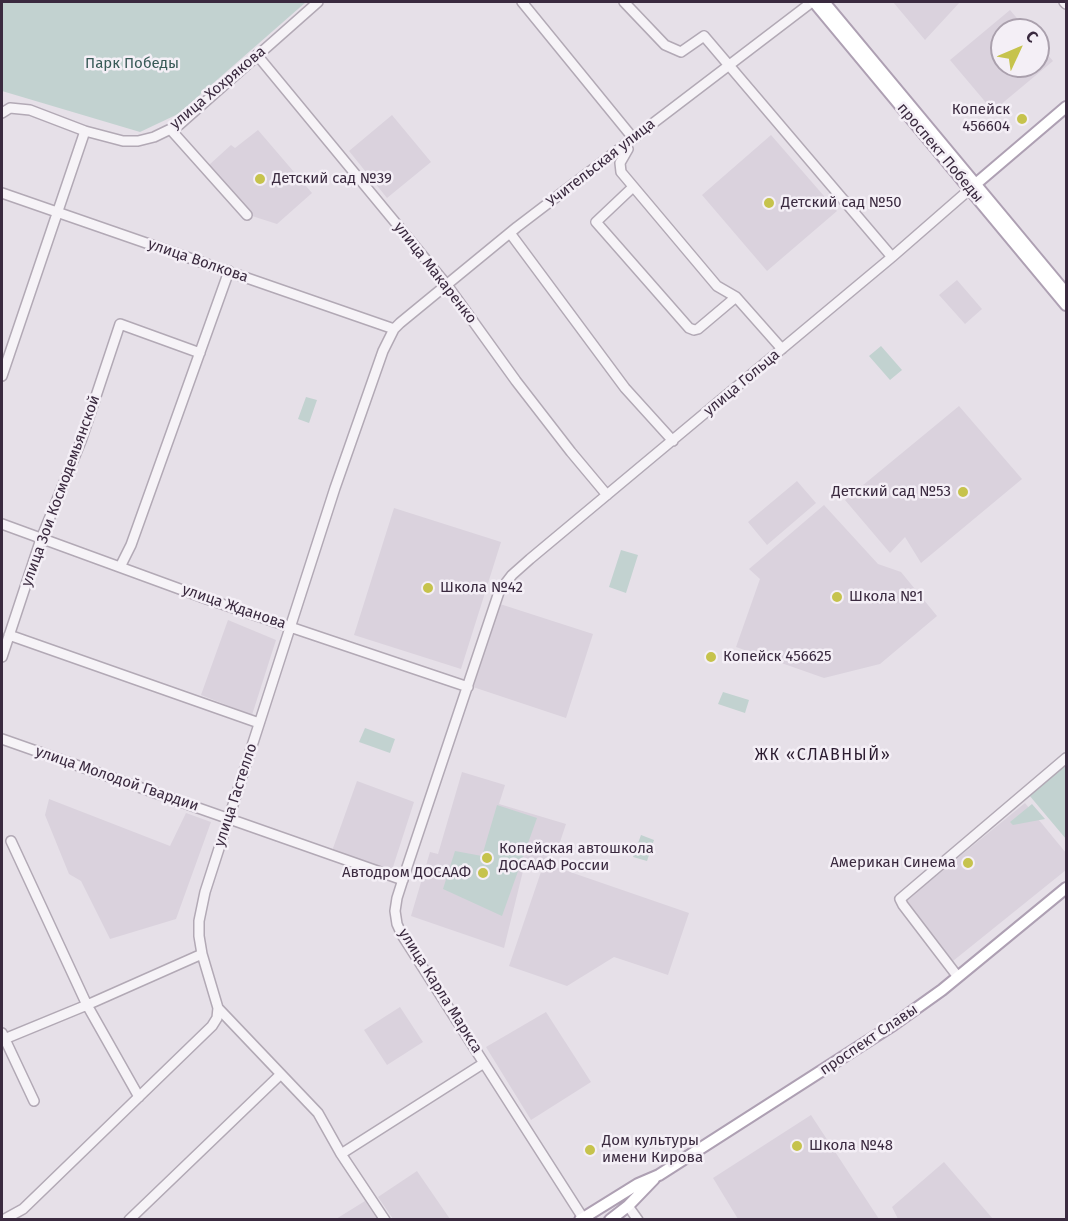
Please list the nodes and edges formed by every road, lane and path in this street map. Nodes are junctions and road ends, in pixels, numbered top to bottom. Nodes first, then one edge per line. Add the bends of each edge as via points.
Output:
1 (318, 2) edge
2 (522, 2) edge
3 (624, 2) edge
4 (813, 2) edge
5 (824, 2) edge
6 (257, 56) junction
7 (730, 65) junction
8 (1066, 107) edge
9 (2, 110) edge
10 (171, 130) junction
11 (85, 131) junction
12 (629, 141) junction
13 (633, 187) junction
14 (973, 187) junction
15 (2, 193) edge
16 (56, 213) junction
17 (247, 215) dead end
18 (510, 233) junction
19 (892, 257) junction
20 (229, 271) junction
21 (447, 285) junction
22 (1066, 293) edge
23 (736, 297) junction
24 (1066, 305) edge
25 (394, 329) junction
26 (782, 349) junction
27 (200, 353) junction
28 (2, 376) edge
29 (673, 441) junction
30 (607, 495) junction
31 (2, 524) edge
32 (41, 540) junction
33 (120, 567) junction
34 (512, 575) joint
35 (291, 627) junction
36 (9, 635) junction
37 (2, 657) edge
38 (468, 687) junction
39 (259, 723) junction
40 (2, 739) edge
41 (1066, 758) edge
42 (228, 818) junction
43 (11, 841) dead end
44 (403, 880) junction
45 (1066, 889) edge
46 (201, 954) junction
47 (958, 977) junction
48 (87, 1005) junction
49 (218, 1008) junction
50 (2, 1037) edge
51 (484, 1063) junction
52 (281, 1074) junction
53 (138, 1097) junction
54 (34, 1101) dead end
55 (341, 1155) junction
56 (659, 1175) junction
57 (620, 1195) junction
58 (628, 1206) junction
59 (582, 1219) edge
60 (3, 1220) edge
61 (129, 1220) edge
62 (385, 1220) edge
63 (610, 1220) edge
64 (638, 1220) edge

1 - 6 street, улица Хохрякова
2 - 12 street
3 - 7 street via 665,45 681,52 704,36
4 - 7 street, Учительская улица
4 - 14 main road, проспект Победы
5 - 14 main road, проспект Победы
6 - 10 street, улица Хохрякова
6 - 21 street, улица Макаренко
7 - 12 street, Учительская улица
7 - 19 street
8 - 14 main road
9 - 11 street, улица Хохрякова via 30,110
10 - 11 street, улица Хохрякова via 138,141
10 - 17 street
11 - 16 street
12 - 13 street via 619,168
12 - 18 street, Учительская улица
13 - 23 street via 717,286
13 - 23 street via 596,222 689,328 698,329
14 - 19 street, улица Гольца
14 - 22 main road, проспект Победы
14 - 24 main road, проспект Победы
15 - 16 street, улица Волкова
16 - 20 street, улица Волкова
16 - 28 street
18 - 21 street, Учительская улица
18 - 29 street via 625,388
19 - 26 street, улица Гольца
20 - 25 street, улица Волкова
20 - 27 street
21 - 25 street, Учительская улица
21 - 30 street, улица Макаренко via 516,381
23 - 26 street
25 - 35 street, улица Гастелло via 382,351
26 - 29 street, улица Гольца
27 - 32 street, улица Зои Космодемьянской via 120,324 81,441
27 - 33 street
29 - 30 street, улица Гольца
30 - 34 street, улица Гольца
31 - 32 street, улица Жданова
32 - 33 street, улица Жданова
32 - 36 street, улица Зои Космодемьянской
33 - 35 street, улица Жданова
34 - 38 street, улица Карла Маркса via 499,592
35 - 38 street, улица Жданова
35 - 39 street, улица Гастелло
36 - 37 street, улица Зои Космодемьянской
36 - 39 street
38 - 44 street, улица Карла Маркса
39 - 42 street, улица Гастелло
40 - 42 street, улица Молодой Гвардии
41 - 47 street via 900,899
42 - 44 street, улица Молодой Гвардии
42 - 46 street, улица Гастелло via 205,892 200,921
43 - 48 street
44 - 51 street, улица Карла Маркса via 395,911 402,935
45 - 47 main road, проспект Славы
46 - 48 street
46 - 49 street, улица Гастелло
47 - 56 main road, проспект Славы via 893,1025
48 - 50 street
48 - 53 street
49 - 52 street, улица Гастелло
49 - 53 street via 212,1026
50 - 54 street
51 - 55 street
51 - 59 street, улица Карла Маркса
52 - 55 street, улица Гастелло via 318,1113
52 - 61 street
53 - 60 street via 23,1209
55 - 62 street, улица Гастелло
56 - 57 main road, проспект Славы
56 - 58 main road, проспект Славы
57 - 58 main road
57 - 59 main road, проспект Славы
58 - 63 main road, проспект Славы
58 - 64 street

